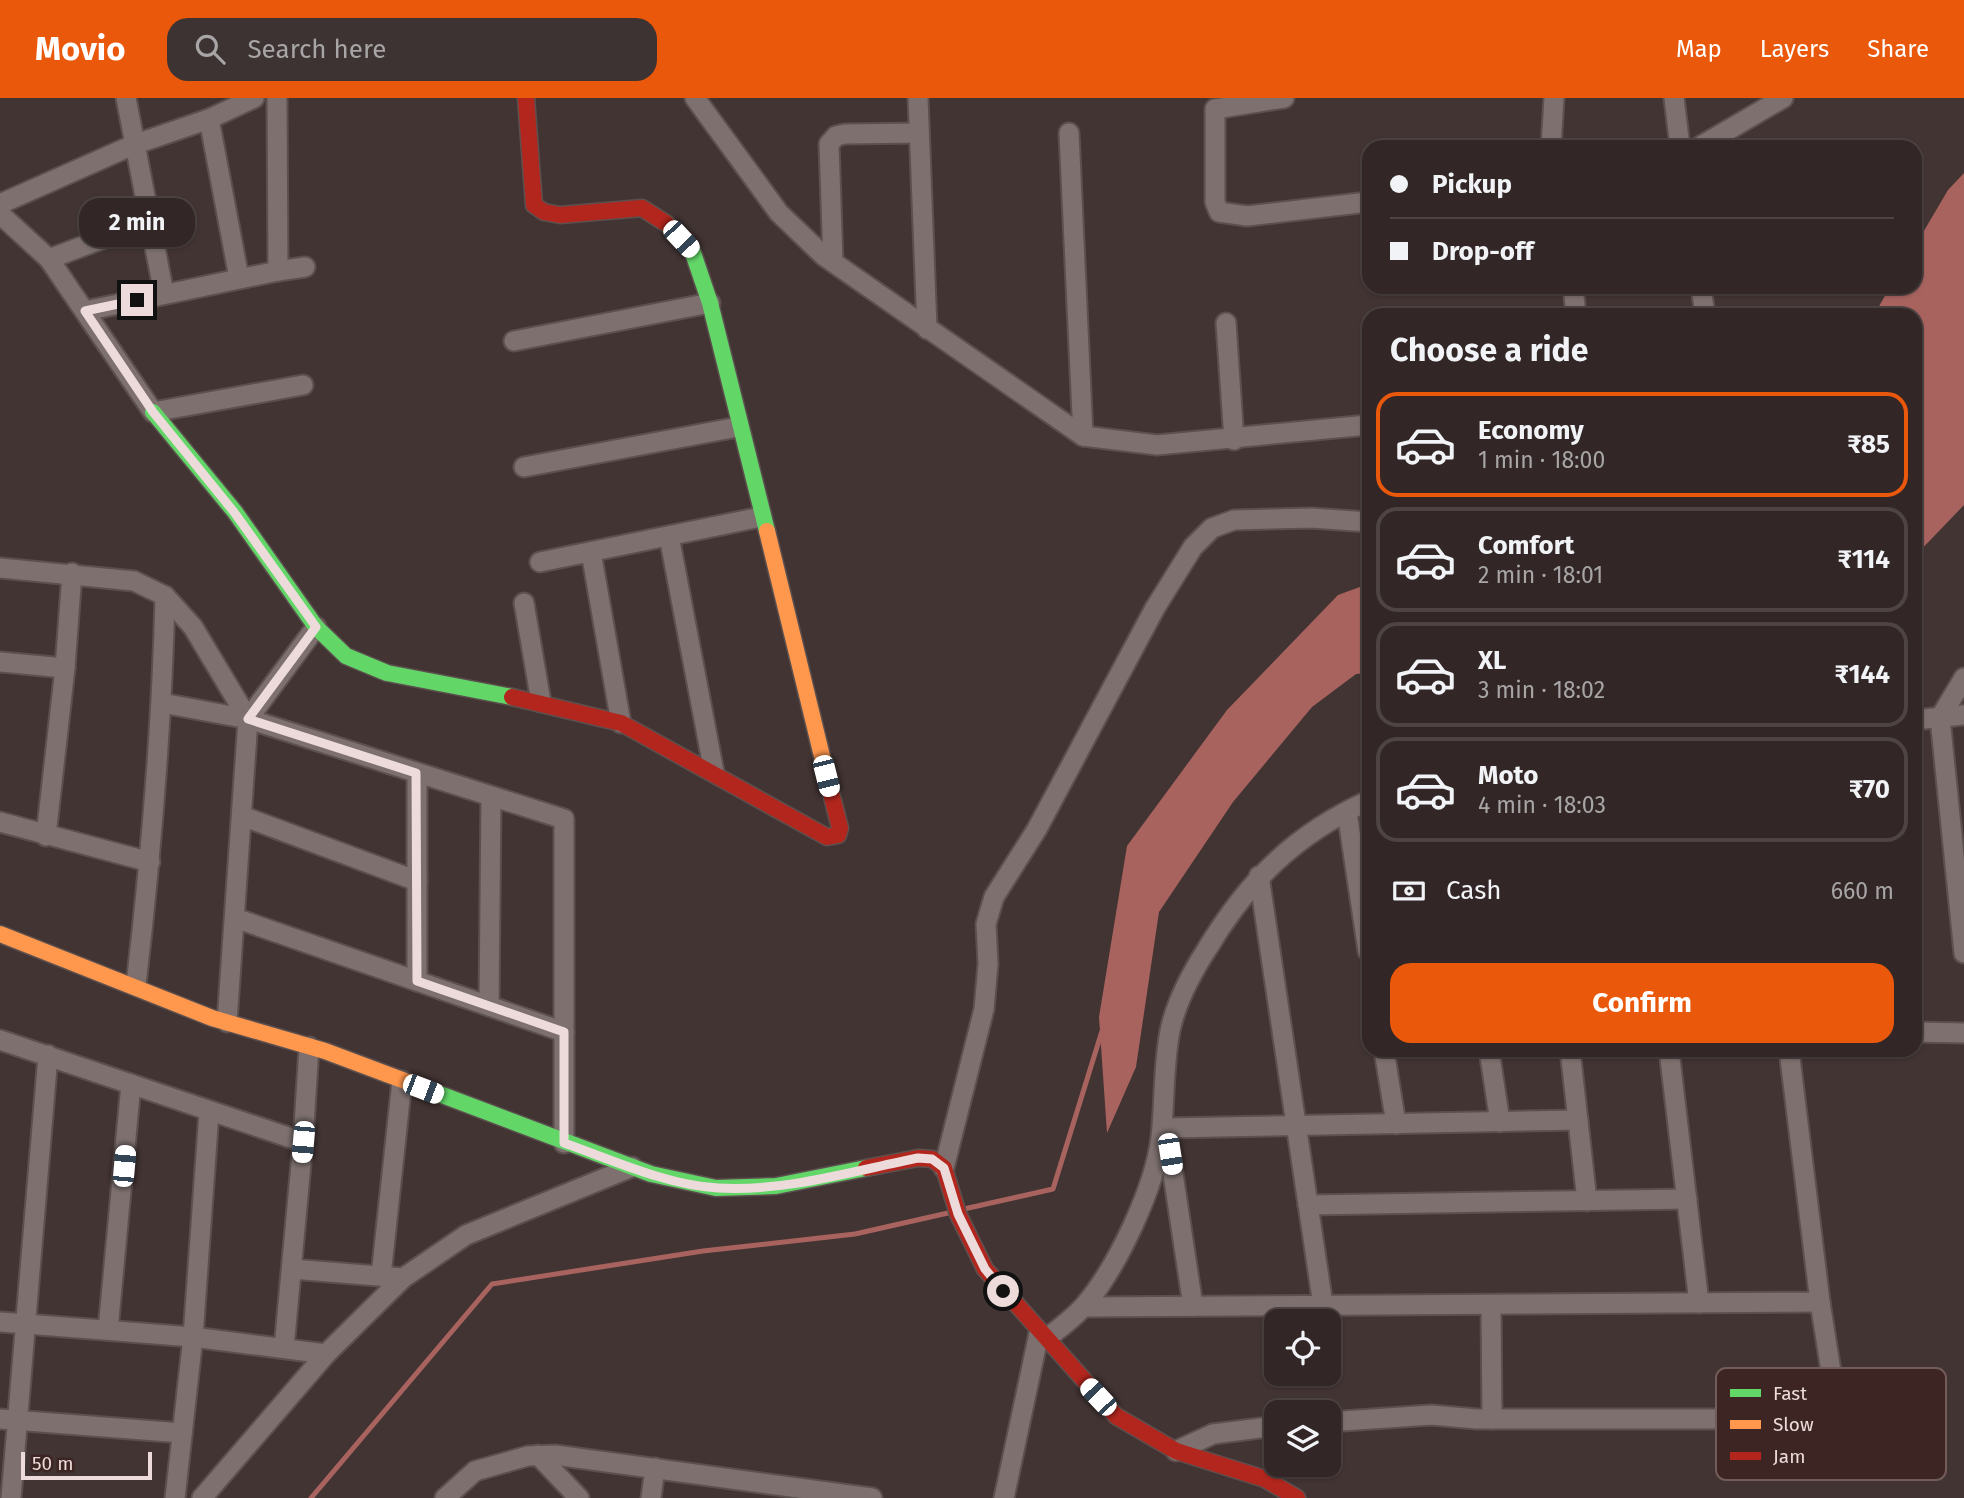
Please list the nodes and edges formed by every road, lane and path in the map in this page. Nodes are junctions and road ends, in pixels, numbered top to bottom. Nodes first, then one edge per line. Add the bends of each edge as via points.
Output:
1 (126, 98) edge
2 (254, 98) edge
3 (277, 98) edge
4 (526, 98) edge
5 (695, 98) edge
6 (918, 98) edge
7 (1284, 98) edge
8 (1554, 98) edge
9 (1674, 98) edge
10 (1783, 98) edge
11 (1215, 103) edge
12 (209, 119) junction
13 (919, 133) junction
14 (1069, 133) dead end
15 (1551, 140) edge
16 (1679, 140) edge
17 (1711, 140) edge
18 (133, 145) junction
19 (1362, 203) edge
20 (0, 204) edge
21 (0, 214) edge
22 (148, 222) junction
23 (49, 259) junction
24 (833, 262) junction
25 (305, 267) dead end
26 (278, 271) junction
27 (239, 278) junction
28 (164, 294) junction
29 (710, 303) junction
30 (85, 311) junction
31 (1226, 323) dead end
32 (927, 330) junction
33 (514, 341) dead end
34 (303, 385) dead end
35 (153, 412) junction
36 (1362, 426) edge
37 (738, 427) junction
38 (1083, 436) junction
39 (1234, 440) junction
40 (524, 467) dead end
41 (761, 517) junction
42 (1362, 522) edge
43 (669, 536) junction
44 (591, 552) junction
45 (540, 562) dead end
46 (0, 568) edge
47 (72, 573) junction
48 (164, 596) junction
49 (524, 603) dead end
50 (316, 627) junction
51 (0, 662) edge
52 (65, 668) junction
53 (1964, 678) edge
54 (541, 702) junction
55 (162, 704) junction
56 (1964, 715) edge
57 (1940, 718) junction
58 (248, 719) junction
59 (1922, 719) edge
60 (621, 723) junction
61 (714, 772) junction
62 (416, 773) junction
63 (491, 796) junction
64 (1362, 804) edge
65 (1347, 812) junction
66 (242, 816) junction
67 (0, 822) edge
68 (46, 836) junction
69 (150, 862) junction
70 (1259, 876) junction
71 (417, 881) junction
72 (1362, 894) edge
73 (235, 918) junction
74 (0, 934) edge
75 (1964, 953) edge
76 (417, 981) junction
77 (136, 985) junction
78 (489, 1006) junction
79 (227, 1022) junction
80 (564, 1032) junction
81 (1922, 1032) edge
82 (1964, 1033) edge
83 (0, 1040) edge
84 (309, 1046) junction
85 (48, 1055) junction
86 (1385, 1057) edge
87 (1490, 1057) edge
88 (1571, 1057) edge
89 (1670, 1057) edge
90 (1790, 1057) edge
91 (402, 1081) junction
92 (131, 1084) junction
93 (1162, 1100) junction
94 (209, 1112) junction
95 (1578, 1120) junction
96 (1500, 1122) junction
97 (1396, 1124) junction
98 (1296, 1126) junction
99 (1166, 1128) junction
100 (303, 1142) junction
101 (564, 1143) junction
102 (632, 1167) junction
103 (944, 1168) junction
104 (1687, 1199) junction
105 (1587, 1201) junction
106 (1308, 1205) junction
107 (292, 1269) junction
108 (380, 1276) junction
109 (403, 1278) junction
110 (1820, 1302) junction
111 (1699, 1303) junction
112 (1323, 1305) junction
113 (1491, 1305) junction
114 (1193, 1306) junction
115 (1084, 1307) junction
116 (0, 1322) edge
117 (26, 1324) junction
118 (108, 1331) junction
119 (1042, 1336) junction
120 (193, 1337) junction
121 (284, 1348) junction
122 (326, 1354) junction
123 (1830, 1368) edge
124 (9, 1419) edge
125 (1492, 1419) junction
126 (1716, 1419) edge
127 (1341, 1421) edge
128 (1264, 1428) edge
129 (182, 1433) junction
130 (1177, 1451) junction
131 (538, 1455) junction
132 (655, 1468) junction
133 (574, 1496) edge
134 (11, 1498) edge
135 (175, 1498) edge
136 (202, 1498) edge
137 (445, 1498) edge
138 (651, 1498) edge
139 (873, 1498) edge
140 (1004, 1498) edge
141 (1297, 1498) edge

1 - 18 street
2 - 12 street
3 - 26 street
4 - 29 street via 534,205 560,215 642,208 671,227 692,250
5 - 24 street via 779,213
6 - 13 street
7 - 11 street
8 - 15 street
9 - 16 street
10 - 17 street
11 - 19 street via 1215,202 1219,212 1247,216
12 - 18 street
12 - 27 street
13 - 24 street via 845,134 828,144
13 - 32 street
14 - 38 street
18 - 20 street
18 - 22 street
21 - 23 street
22 - 23 street
22 - 28 street
23 - 30 street
24 - 32 street
25 - 26 street
26 - 27 street
27 - 28 street
28 - 30 street
29 - 33 street
29 - 37 street
30 - 35 street
31 - 39 street
32 - 38 street
34 - 35 street
35 - 50 street via 234,512
36 - 39 street
37 - 40 street
37 - 41 street
38 - 39 street via 1157,444
41 - 43 street
41 - 61 street via 838,835 827,836
42 - 103 street via 1234,520 1212,528 1193,547 1154,608 1037,829 994,897 985,924 984,1009
43 - 44 street
43 - 61 street
44 - 45 street
44 - 60 street
46 - 47 street
47 - 48 street via 134,580
47 - 52 street
48 - 55 street
48 - 58 street via 193,626
49 - 54 street
50 - 54 street via 346,656 387,673
50 - 58 street
51 - 52 street
52 - 68 street
53 - 57 street
54 - 60 street
55 - 58 street
55 - 69 street
56 - 57 street
57 - 59 street
57 - 75 street
58 - 62 street
58 - 66 street
60 - 61 street
62 - 63 street
62 - 71 street
63 - 78 street
63 - 80 street via 564,819
64 - 65 street
65 - 70 street via 1295,844
65 - 72 street
66 - 71 street
66 - 73 street
67 - 68 street
68 - 69 street
69 - 77 street
70 - 93 street via 1224,921 1182,995 1170,1029
70 - 98 street
71 - 76 street
73 - 76 street
73 - 79 street
74 - 77 street
76 - 78 street
77 - 79 street
78 - 80 street
79 - 84 street
80 - 101 street
81 - 82 street
83 - 85 street
84 - 91 street
84 - 100 street
85 - 92 street
85 - 117 street
86 - 97 street
87 - 96 street
88 - 95 street
89 - 104 street
90 - 110 street
91 - 101 street
91 - 108 street
92 - 94 street
92 - 118 street
93 - 99 street
93 - 115 street via 1161,1136 1147,1196
94 - 100 street
94 - 120 street
95 - 96 street
95 - 105 street
96 - 97 street
97 - 98 street
98 - 99 street
98 - 106 street
99 - 114 street
100 - 107 street
101 - 102 street
102 - 103 street via 716,1188 776,1186 918,1158 932,1159
102 - 109 street via 466,1235
103 - 119 street via 958,1214 985,1269
104 - 105 street
104 - 111 street
105 - 106 street
106 - 112 street
107 - 108 street
107 - 121 street
108 - 109 street
109 - 122 street
110 - 111 street
110 - 123 street
111 - 113 street
112 - 113 street
112 - 114 street
113 - 125 street
114 - 115 street
115 - 119 street
116 - 117 street
117 - 118 street
117 - 124 street
118 - 120 street
119 - 130 street via 1116,1416
119 - 140 street
120 - 121 street
120 - 129 street
121 - 122 street
122 - 136 street
124 - 129 street
124 - 134 street
125 - 126 street
125 - 127 street via 1431,1415
128 - 130 street via 1213,1434
129 - 135 street
130 - 141 street via 1265,1479
131 - 132 street
131 - 133 street
131 - 137 street via 475,1471
132 - 138 street
132 - 139 street

